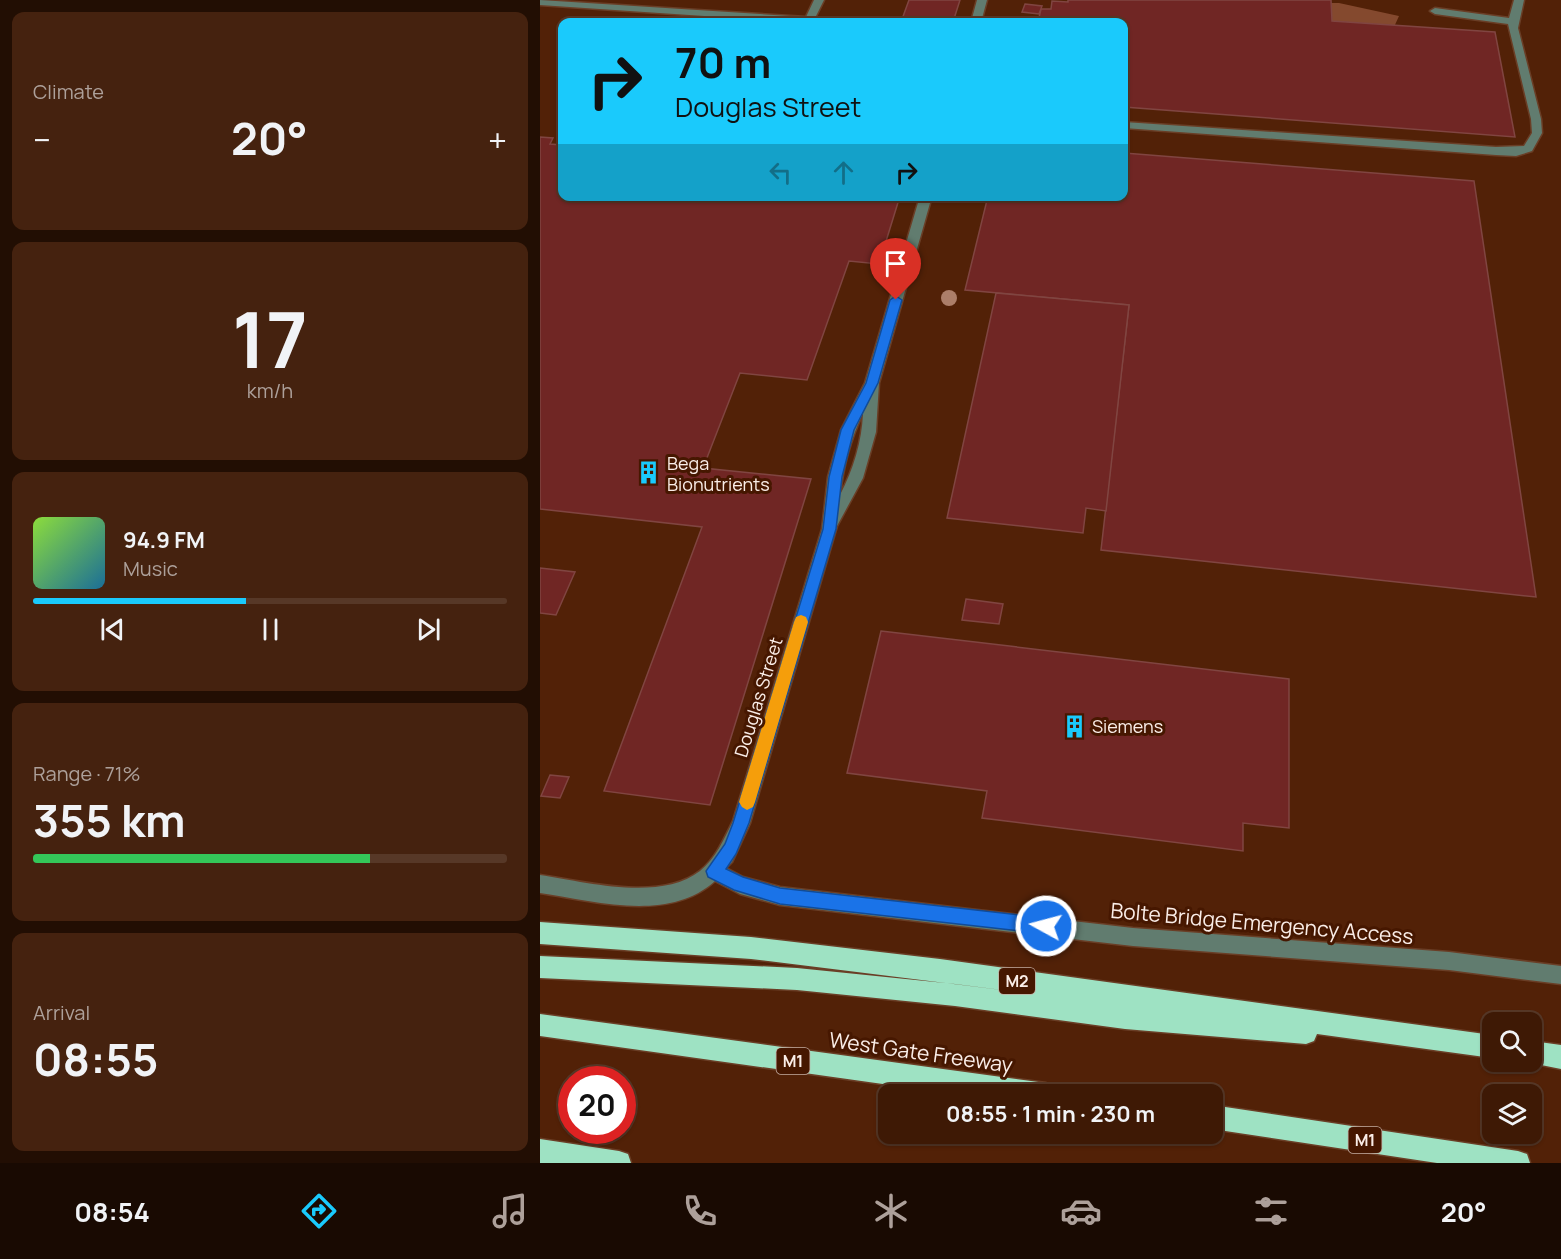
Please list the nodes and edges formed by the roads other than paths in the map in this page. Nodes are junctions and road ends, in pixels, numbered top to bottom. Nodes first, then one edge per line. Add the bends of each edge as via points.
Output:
1 (819, 0) edge
2 (982, 0) edge
3 (1519, 0) edge
4 (540, 2) edge
5 (628, 8) edge
6 (1435, 11) dead end
7 (768, 18) edge
8 (811, 18) edge
9 (977, 18) edge
10 (1514, 22) junction
11 (1128, 125) edge
12 (925, 201) edge
13 (872, 383) junction
14 (829, 529) junction
15 (714, 871) junction
16 (540, 884) edge
17 (540, 933) edge
18 (540, 968) edge
19 (1561, 975) edge
20 (540, 1025) edge
21 (1482, 1047) edge
22 (1482, 1047) edge
23 (1542, 1054) edge
24 (1561, 1057) edge
25 (966, 1084) edge
26 (1223, 1119) edge
27 (540, 1151) edge
28 (620, 1163) edge
29 (1518, 1163) edge

1 - 8 street
2 - 9 street
3 - 10 street
4 - 5 street
5 - 7 street
6 - 10 street
10 - 11 street via 1536,119 1537,134 1528,149 1496,151
12 - 13 street, Douglas Street
13 - 14 street, Douglas Street via 848,430 835,477
13 - 14 street, Douglas Street via 869,432 856,478
14 - 15 street, Douglas Street via 739,830 731,849
15 - 16 street via 670,896 624,895
15 - 19 street, Bolte Bridge Emergency Access via 740,885 780,896 1133,936 1449,961
17 - 21 highway, M2 via 752,948 940,970
18 - 22 highway, M2 via 797,979 1125,1018
20 - 25 highway, West Gate Freeway / M1
23 - 24 highway
26 - 29 highway, M1
27 - 28 highway

